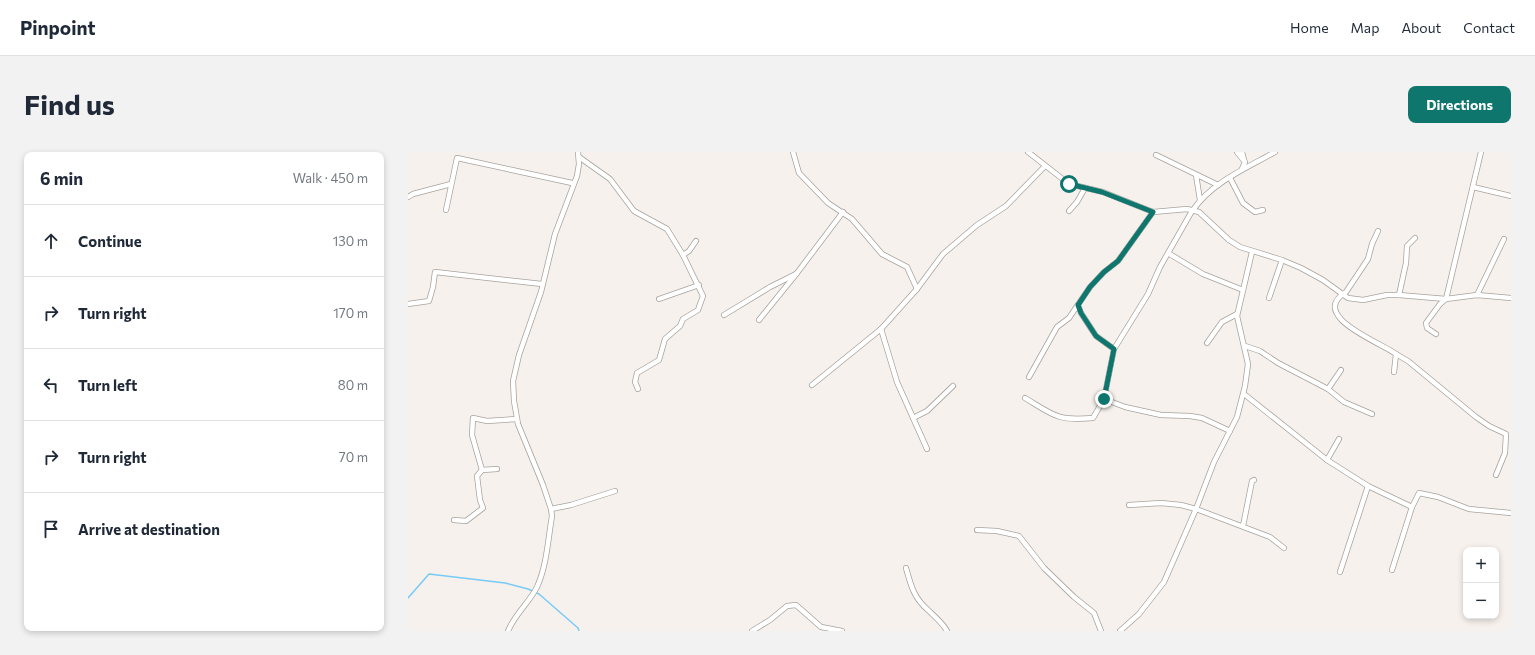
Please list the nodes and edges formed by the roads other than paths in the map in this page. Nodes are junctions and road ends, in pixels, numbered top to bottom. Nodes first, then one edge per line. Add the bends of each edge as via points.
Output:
1 (463, 152) edge
2 (792, 152) edge
3 (1028, 152) edge
4 (1237, 152) edge
5 (1242, 152) edge
6 (1275, 152) edge
7 (1481, 152) edge
8 (579, 155) edge
9 (1156, 155) dead end
10 (462, 159) junction
11 (1245, 162) junction
12 (1045, 166) junction
13 (1242, 169) junction
14 (1196, 175) junction
15 (1230, 178) junction
16 (572, 183) junction
17 (451, 184) junction
18 (1218, 185) junction
19 (1473, 187) junction
20 (1085, 188) junction
21 (1511, 196) edge
22 (408, 197) edge
23 (1200, 200) junction
24 (446, 210) dead end
25 (1192, 210) junction
26 (1262, 210) dead end
27 (1069, 211) dead end
28 (843, 212) junction
29 (1153, 212) junction
30 (1378, 231) dead end
31 (1415, 238) dead end
32 (1504, 239) dead end
33 (696, 242) dead end
34 (1252, 252) junction
35 (1168, 253) junction
36 (683, 255) junction
37 (1282, 260) junction
38 (798, 273) junction
39 (542, 284) junction
40 (699, 285) junction
41 (916, 289) junction
42 (1243, 290) junction
43 (1341, 295) junction
44 (1399, 295) junction
45 (1477, 295) junction
46 (1269, 298) dead end
47 (1511, 298) edge
48 (659, 299) dead end
49 (1446, 299) junction
50 (408, 304) edge
51 (1078, 305) junction
52 (724, 314) dead end
53 (1237, 314) junction
54 (759, 320) dead end
55 (881, 328) junction
56 (1436, 334) dead end
57 (1207, 343) dead end
58 (1245, 346) junction
59 (1114, 349) junction
60 (1396, 354) junction
61 (1341, 370) dead end
62 (1394, 372) dead end
63 (1029, 377) dead end
64 (812, 385) dead end
65 (953, 386) dead end
66 (638, 389) dead end
67 (1328, 389) junction
68 (1244, 394) junction
69 (1025, 398) dead end
70 (1104, 399) junction
71 (1372, 414) dead end
72 (913, 418) junction
73 (517, 419) junction
74 (1230, 431) junction
75 (1339, 439) dead end
76 (927, 449) dead end
77 (1327, 460) junction
78 (497, 469) dead end
79 (482, 470) junction
80 (1496, 475) dead end
81 (1254, 480) dead end
82 (1368, 486) junction
83 (615, 491) dead end
84 (1129, 505) dead end
85 (1412, 507) junction
86 (551, 509) junction
87 (1196, 509) junction
88 (1511, 513) edge
89 (454, 520) dead end
90 (1243, 526) junction
91 (977, 530) dead end
92 (1284, 548) dead end
93 (906, 568) dead end
94 (1392, 570) dead end
95 (1340, 572) dead end
96 (1123, 630) edge
97 (508, 631) edge
98 (752, 631) edge
99 (842, 631) edge
100 (947, 631) edge
101 (1101, 631) edge

1 - 10 street
2 - 28 street via 799,173 828,203
3 - 12 street
4 - 11 street
5 - 11 street
6 - 13 street
7 - 19 street
8 - 16 street via 577,176
8 - 36 street via 610,179 634,211 667,230
9 - 14 street
10 - 16 street
10 - 17 street via 455,160
11 - 13 street
12 - 20 street via 1069,184
12 - 41 street via 1006,206 977,225 943,254
13 - 15 street
14 - 18 street
14 - 23 street
15 - 18 street
15 - 26 street via 1247,207 1255,212
16 - 39 street via 572,191 550,248
17 - 22 street
17 - 24 street
18 - 23 street
19 - 21 street
19 - 49 street
20 - 27 street
20 - 29 street
23 - 25 street
25 - 29 street
25 - 34 street via 1199,212 1229,240
25 - 35 street
28 - 38 street
28 - 41 street via 882,254 907,267
29 - 51 street via 1118,261 1090,287
30 - 43 street via 1368,259 1346,292
31 - 44 street via 1407,246
32 - 45 street
33 - 36 street
34 - 37 street
34 - 42 street
35 - 42 street via 1204,274
35 - 59 street via 1148,294
36 - 40 street
37 - 43 street via 1323,280
37 - 46 street
38 - 52 street
38 - 54 street
39 - 50 street via 435,272 429,301
39 - 73 street via 513,381
40 - 48 street
40 - 66 street via 703,296 698,310 683,319 680,326 665,339 659,360 637,373 635,382
41 - 55 street
42 - 53 street
43 - 44 street via 1364,300
43 - 60 street via 1334,309 1338,317 1371,341 1386,346
44 - 49 street
45 - 47 street
45 - 49 street
49 - 56 street via 1426,323 1427,328
51 - 59 street via 1096,336
51 - 63 street via 1069,318 1057,327
53 - 57 street via 1222,322
53 - 58 street
55 - 64 street
55 - 72 street via 897,382
58 - 67 street via 1260,351
58 - 68 street via 1248,364
59 - 70 street
60 - 62 street
60 - 80 street via 1408,361 1476,418 1506,434 1505,453
61 - 67 street
65 - 72 street via 928,411
67 - 71 street via 1344,402
68 - 74 street
68 - 77 street
69 - 70 street via 1051,414 1070,420 1093,418
70 - 74 street via 1125,407 1161,415 1202,418
72 - 76 street
73 - 79 street via 487,421 473,418 472,435
73 - 86 street
74 - 87 street via 1214,462
75 - 77 street
77 - 82 street
78 - 79 street
79 - 89 street via 477,476 483,508 466,521
81 - 90 street
82 - 85 street
82 - 95 street
83 - 86 street
84 - 87 street via 1161,503
85 - 88 street via 1419,493 1469,509
85 - 94 street
86 - 97 street via 545,563 533,594
87 - 90 street
87 - 96 street via 1164,582
90 - 92 street via 1270,537
91 - 101 street via 1019,536 1044,568 1094,613
93 - 100 street via 912,591
98 - 99 street via 787,606 796,605 821,627

